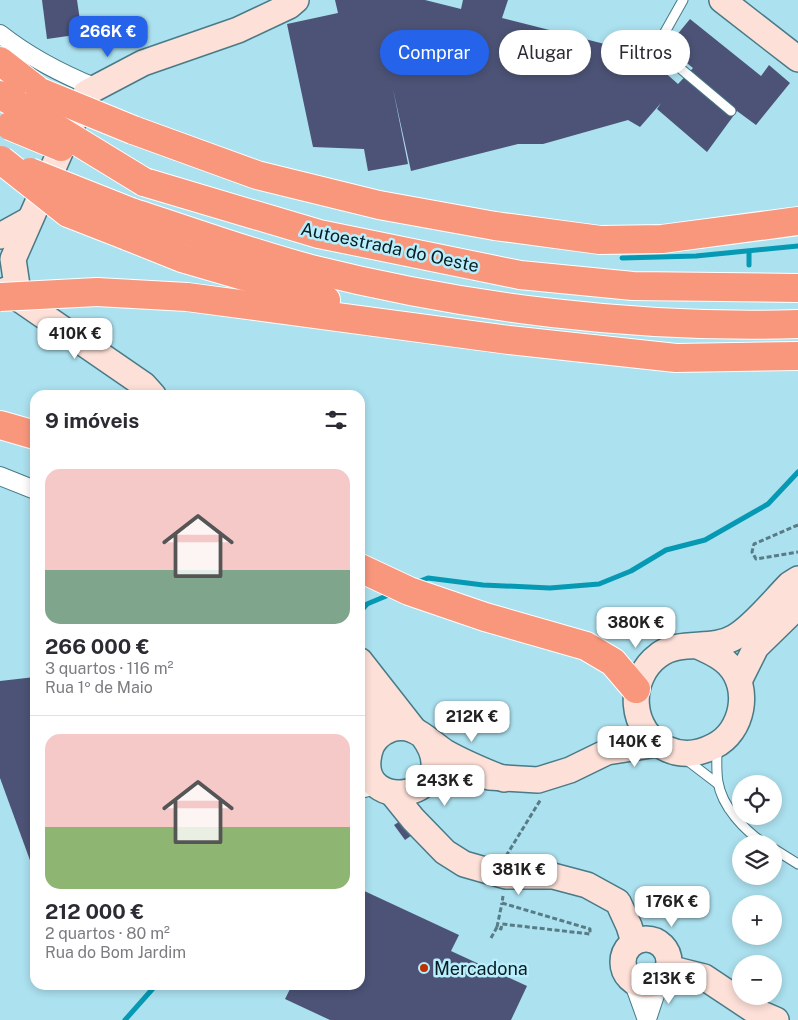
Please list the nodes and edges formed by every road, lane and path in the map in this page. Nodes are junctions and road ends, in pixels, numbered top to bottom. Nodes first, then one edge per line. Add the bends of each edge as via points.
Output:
1 (296, 0) edge
2 (683, 0) edge
3 (722, 0) edge
4 (0, 34) edge
5 (798, 59) edge
6 (0, 62) edge
7 (0, 74) edge
8 (94, 87) junction
9 (14, 108) edge
10 (731, 111) dead end
11 (0, 160) edge
12 (29, 220) junction
13 (798, 221) edge
14 (129, 224) junction
15 (0, 236) edge
16 (6, 262) edge
17 (798, 288) edge
18 (6, 294) edge
19 (798, 324) edge
20 (466, 333) junction
21 (798, 356) edge
22 (148, 390) edge
23 (0, 425) edge
24 (30, 434) edge
25 (0, 476) edge
26 (30, 488) edge
27 (798, 525) edge
28 (798, 552) edge
29 (365, 570) edge
30 (798, 579) edge
31 (798, 606) edge
32 (700, 647) junction
33 (365, 667) edge
34 (365, 677) edge
35 (739, 681) junction
36 (636, 702) junction
37 (418, 733) junction
38 (717, 745) junction
39 (667, 748) junction
40 (607, 752) junction
41 (368, 754) edge
42 (549, 776) junction
43 (427, 778) junction
44 (504, 779) junction
45 (718, 784) junction
46 (378, 792) edge
47 (428, 833) junction
48 (754, 835) edge
49 (782, 854) edge
50 (798, 864) edge
51 (501, 875) junction
52 (502, 903) junction
53 (497, 927) junction
54 (491, 938) dead end
55 (634, 942) junction
56 (664, 974) junction
57 (633, 981) junction
58 (763, 1017) edge
59 (647, 1019) edge

1 - 8 street via 238,30 143,63
2 - 10 lane via 656,48
3 - 5 street
4 - 8 street via 22,52
6 - 9 highway
7 - 9 highway
8 - 12 street via 86,93
9 - 13 highway, bridge via 133,130 257,175 379,205 494,226 600,240 662,239
9 - 17 highway, Autoestrada do Oeste, bridge via 144,182 319,234 520,275 633,286
11 - 14 highway, bridge via 68,213
12 - 15 street
12 - 16 street
14 - 19 highway, Autoestrada do Oeste via 410,291 512,307 746,326
14 - 20 highway via 182,258 308,296
16 - 18 street
18 - 20 highway, bridge via 97,292 187,297
18 - 22 street
20 - 21 highway via 676,358
23 - 24 highway
25 - 26 street
27 - 28 path via 754,544 752,552 756,559
29 - 36 highway via 409,591 586,646 613,662
30 - 32 street via 735,638
31 - 35 street via 756,647
32 - 35 street via 724,660
32 - 36 street via 679,646 659,654 644,669
33 - 37 street
34 - 41 street via 377,698
35 - 38 street via 742,699 739,717 731,733
36 - 39 street via 644,731
36 - 40 street
37 - 41 street via 393,728
37 - 43 street via 433,755
37 - 44 street via 444,752
38 - 39 street via 690,754
38 - 45 lane
39 - 40 street
39 - 45 lane
40 - 42 street
41 - 46 street
42 - 44 street via 538,780
42 - 51 path via 544,794
43 - 44 street
43 - 46 street via 408,793
43 - 47 street
45 - 48 lane via 740,823
46 - 47 street
47 - 51 street via 444,852 464,864
49 - 50 lane
51 - 52 path
51 - 55 street via 553,876 587,885 618,902
52 - 53 path
52 - 53 path via 590,929 590,934 502,924 501,929
53 - 54 path
55 - 56 street via 649,939 663,946 667,952
55 - 57 street via 627,948 623,962
56 - 57 street via 647,985
56 - 58 street via 704,977
56 - 59 street
57 - 59 street

